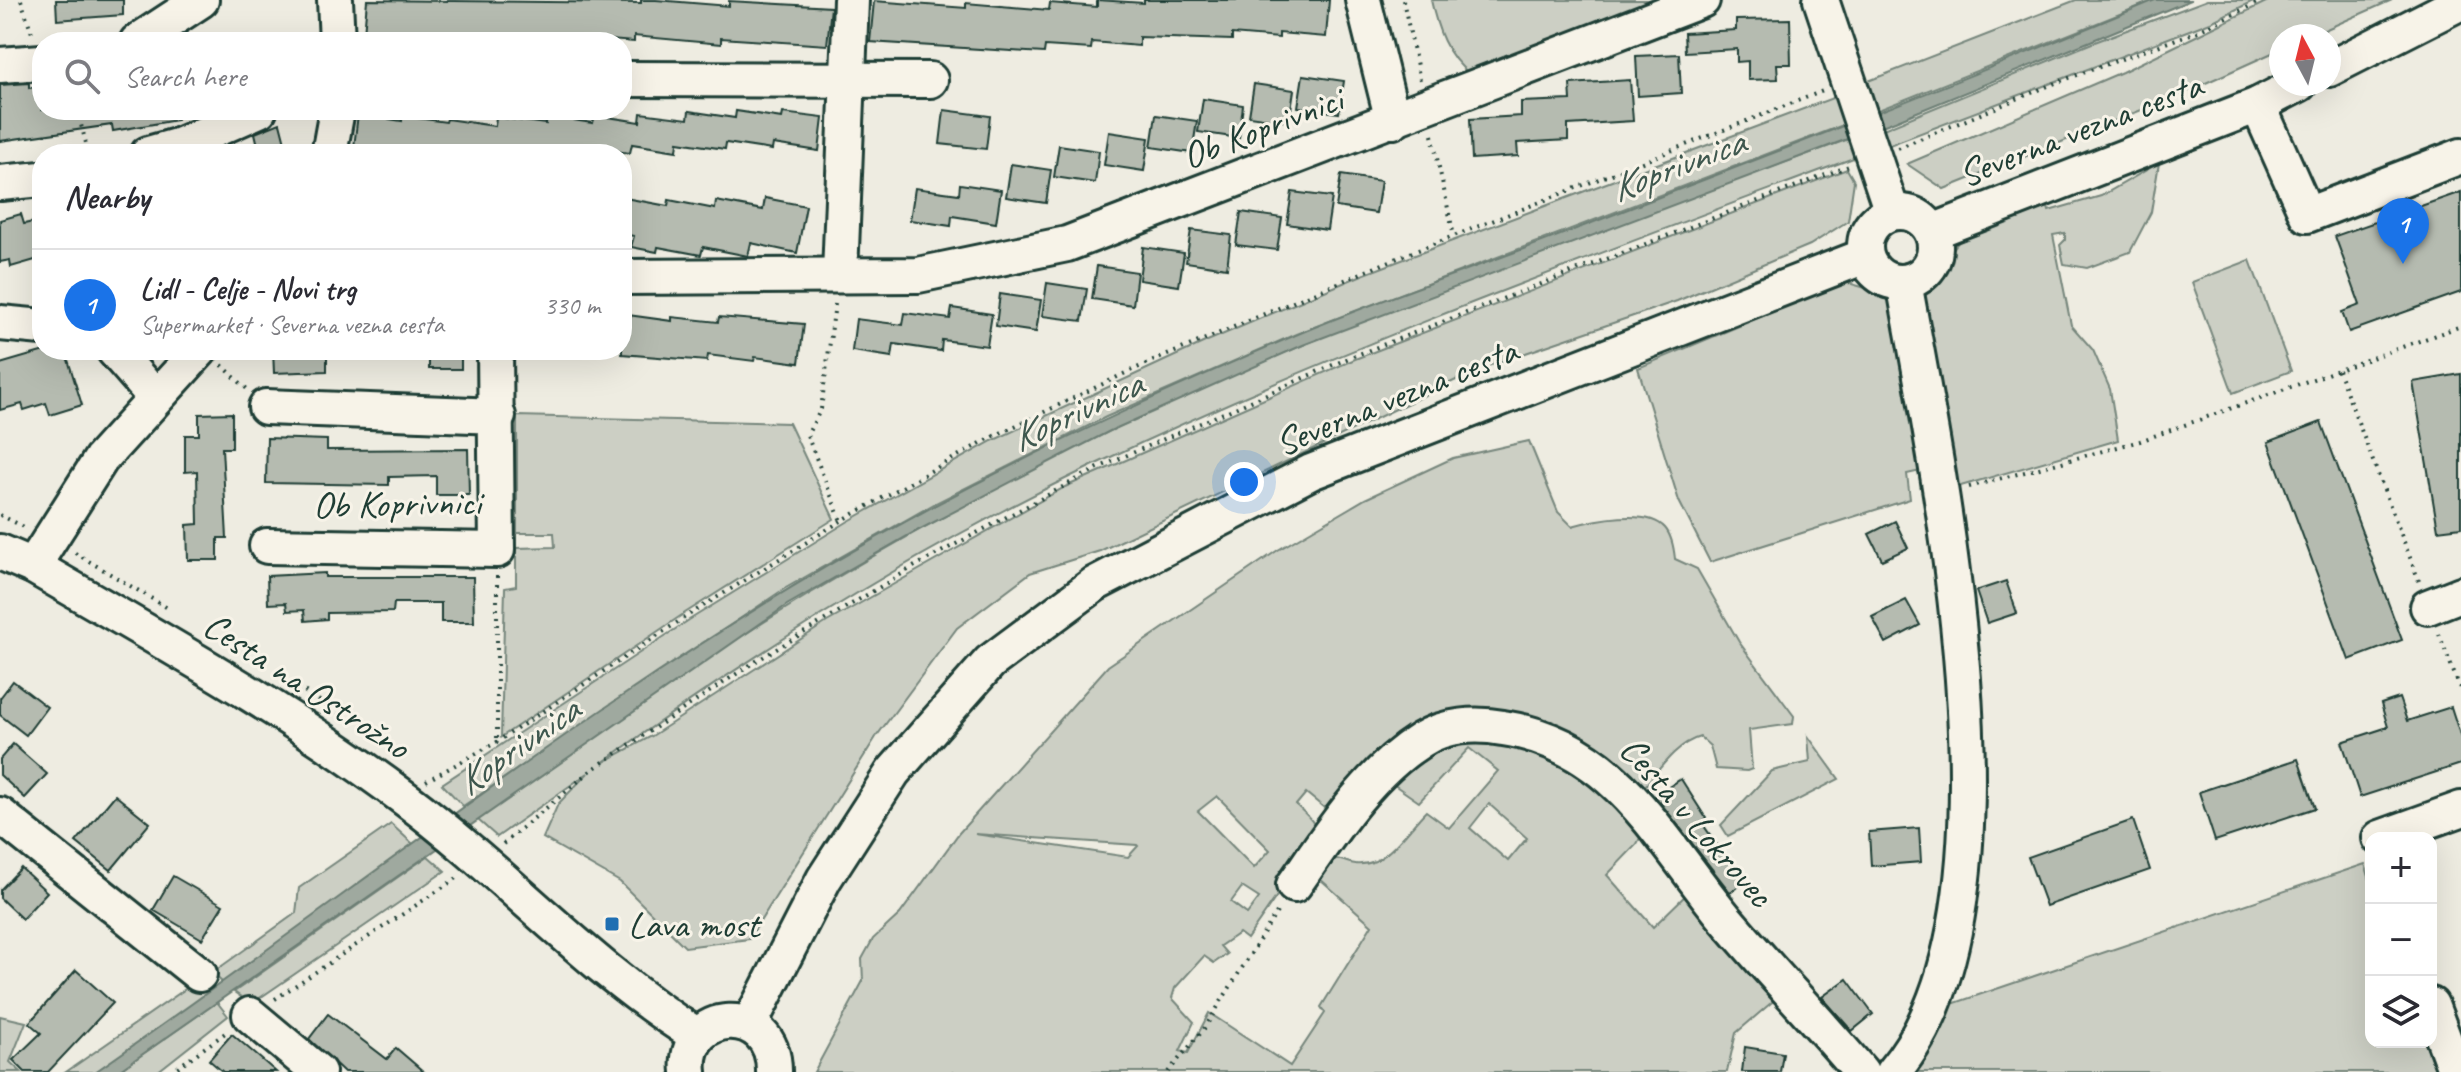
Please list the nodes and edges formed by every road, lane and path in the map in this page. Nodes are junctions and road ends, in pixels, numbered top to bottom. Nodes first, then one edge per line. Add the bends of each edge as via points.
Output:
1 (21, 0) edge
2 (335, 0) edge
3 (851, 0) edge
4 (1363, 0) edge
5 (1403, 0) edge
6 (1702, 0) edge
7 (1821, 0) edge
8 (2263, 0) edge
9 (2461, 2) edge
10 (189, 4) edge
11 (32, 32) edge
12 (151, 32) edge
13 (337, 32) edge
14 (32, 63) edge
15 (2341, 63) edge
16 (0, 65) edge
17 (632, 79) edge
18 (846, 80) junction
19 (930, 80) dead end
20 (1852, 89) junction
21 (2276, 96) edge
22 (2258, 105) junction
23 (1426, 106) junction
24 (80, 120) edge
25 (236, 120) edge
26 (335, 120) edge
27 (1393, 121) junction
28 (86, 144) edge
29 (182, 144) edge
30 (331, 144) edge
31 (2461, 156) edge
32 (1876, 157) junction
33 (32, 180) edge
34 (0, 183) edge
35 (1892, 212) junction
36 (1932, 232) junction
37 (1455, 236) junction
38 (1865, 256) junction
39 (840, 274) junction
40 (632, 277) edge
41 (1904, 282) junction
42 (0, 323) edge
43 (32, 326) edge
44 (2461, 326) edge
45 (123, 360) edge
46 (202, 360) edge
47 (214, 360) edge
48 (495, 360) edge
49 (2338, 370) junction
50 (155, 397) junction
51 (266, 407) joint
52 (498, 416) junction
53 (1940, 495) junction
54 (841, 521) junction
55 (267, 546) dead end
56 (497, 550) junction
57 (0, 552) edge
58 (33, 566) junction
59 (2461, 594) edge
60 (2428, 607) junction
61 (2461, 691) edge
62 (497, 742) junction
63 (416, 792) junction
64 (2461, 809) edge
65 (0, 815) edge
66 (2397, 832) edge
67 (481, 862) junction
68 (1294, 885) joint
69 (199, 974) dead end
70 (250, 1015) junction
71 (2437, 1021) edge
72 (749, 1025) junction
73 (698, 1036) junction
74 (1898, 1070) edge
75 (171, 1072) edge
76 (318, 1072) edge
77 (689, 1072) edge
78 (774, 1072) edge
79 (1168, 1072) edge
80 (1861, 1072) edge
81 (2456, 1072) edge

1 - 11 path
2 - 13 street
3 - 18 street
4 - 27 street
5 - 23 path
6 - 23 street, Ob Koprivnici
7 - 20 street
8 - 32 path via 2196,32
9 - 15 street
10 - 12 street
14 - 16 street
17 - 18 street
18 - 19 street
18 - 39 street
20 - 32 street
20 - 37 path
21 - 22 street, Severna vezna cesta
22 - 31 street via 2307,215
22 - 36 street, Severna vezna cesta
23 - 27 street, Ob Koprivnici
23 - 37 path
24 - 28 path
25 - 29 street
26 - 30 street
27 - 39 street, Ob Koprivnici via 1067,244 918,275
32 - 35 street
32 - 67 path via 1351,357 1098,468 915,566 753,663 593,769
33 - 34 street
35 - 36 street via 1915,215
35 - 38 street via 1867,233
36 - 41 street via 1934,255 1929,266
37 - 54 path via 1132,370 990,438
38 - 41 street via 1877,274
38 - 72 street, Severna vezna cesta via 1311,472 1095,584 990,662 893,772 824,879
39 - 40 street, Ob Koprivnici
39 - 54 path via 821,409 807,435
41 - 53 street
42 - 43 street
44 - 49 path
45 - 50 street
46 - 50 street
47 - 51 path
48 - 52 street, Ob Koprivnici
49 - 53 path via 2140,441
49 - 60 path
50 - 58 street via 101,459
51 - 52 street
52 - 56 street, Ob Koprivnici
53 - 74 street via 1961,635 1963,895 1934,1003
54 - 62 path
55 - 56 street, Ob Koprivnici
56 - 62 path
57 - 58 street, Cesta na Ostrožno
58 - 63 street, Cesta na Ostrožno
59 - 60 street
60 - 61 path
62 - 63 path
63 - 67 street, Cesta na Ostrožno
64 - 66 street
65 - 69 street
67 - 70 path
67 - 73 street, Cesta na Ostrožno via 644,1003
68 - 79 path via 1204,1029
68 - 80 street, Cesta v Lokrovec via 1336,825 1379,776 1421,740 1452,728 1484,725 1560,742 1589,759 1632,799 1728,921
70 - 75 path
70 - 76 street
71 - 81 street
72 - 73 street via 721,1022
72 - 78 street via 769,1043
73 - 77 street

